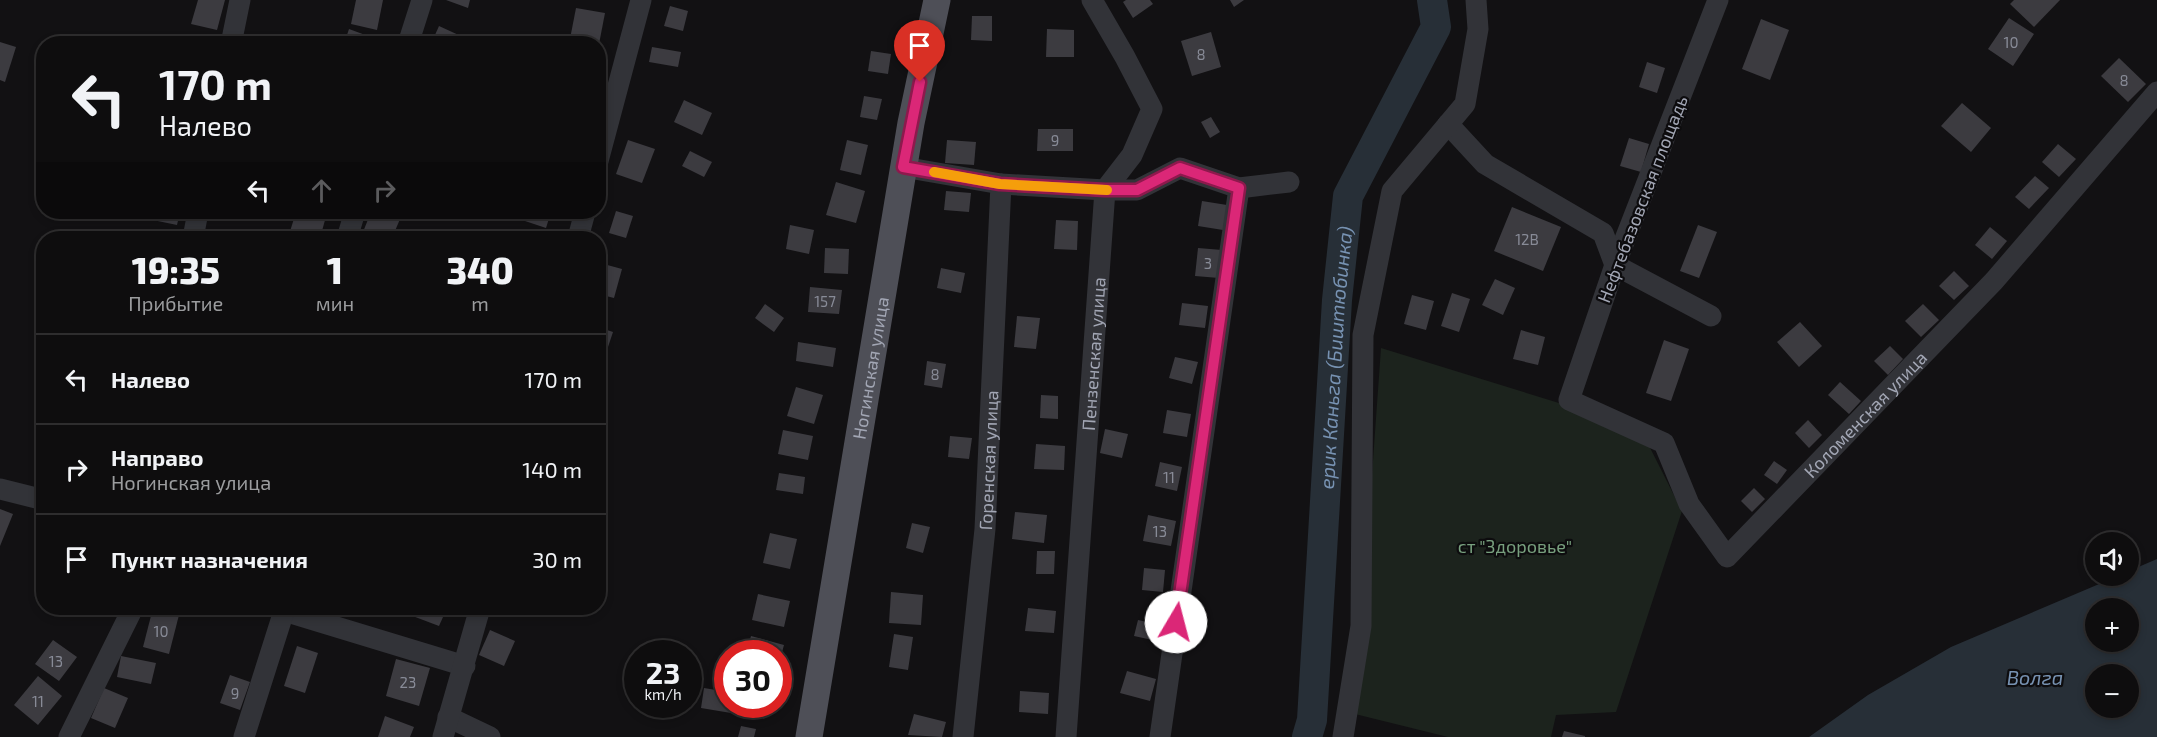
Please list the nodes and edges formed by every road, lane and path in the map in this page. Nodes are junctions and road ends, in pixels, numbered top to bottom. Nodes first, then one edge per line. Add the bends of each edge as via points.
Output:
1 (240, 0) edge
2 (422, 0) edge
3 (641, 0) edge
4 (938, 0) edge
5 (1092, 0) edge
6 (1476, 0) edge
7 (1718, 0) edge
8 (233, 36) edge
9 (411, 36) edge
10 (2157, 92) edge
11 (1448, 124) junction
12 (606, 131) edge
13 (903, 167) junction
14 (1289, 182) dead end
15 (1000, 184) junction
16 (1239, 188) junction
17 (1105, 190) junction
18 (1615, 266) junction
19 (1711, 316) dead end
20 (1569, 400) joint
21 (0, 489) edge
22 (36, 498) edge
23 (129, 615) edge
24 (280, 615) edge
25 (301, 615) edge
26 (478, 615) edge
27 (465, 666) junction
28 (446, 727) edge
29 (69, 737) edge
30 (244, 737) edge
31 (490, 737) edge
32 (809, 737) edge
33 (963, 737) edge
34 (1066, 737) edge
35 (1160, 737) edge
36 (1343, 737) edge

1 - 8 street
2 - 9 street
3 - 12 street
4 - 13 main road, Ногинская улица
5 - 17 street via 1152,109 1132,155
6 - 11 street via 1478,29 1465,104
7 - 18 street, Нефтебазовская площадь
10 - 20 street, Коломенская улица via 1994,281 1727,557 1689,504 1664,442
11 - 18 street via 1485,164 1603,233
11 - 36 street via 1392,191 1363,335 1361,626
13 - 15 street
13 - 32 main road, Ногинская улица
14 - 16 street
15 - 17 street
15 - 33 street, Горенская улица via 985,529
16 - 17 street via 1180,168 1137,190
16 - 35 street
17 - 34 street, Пензенская улица
18 - 19 street
18 - 20 street, Нефтебазовская площадь
21 - 22 street
23 - 29 street
24 - 30 street
25 - 27 street
26 - 27 street
27 - 28 street
28 - 31 street

